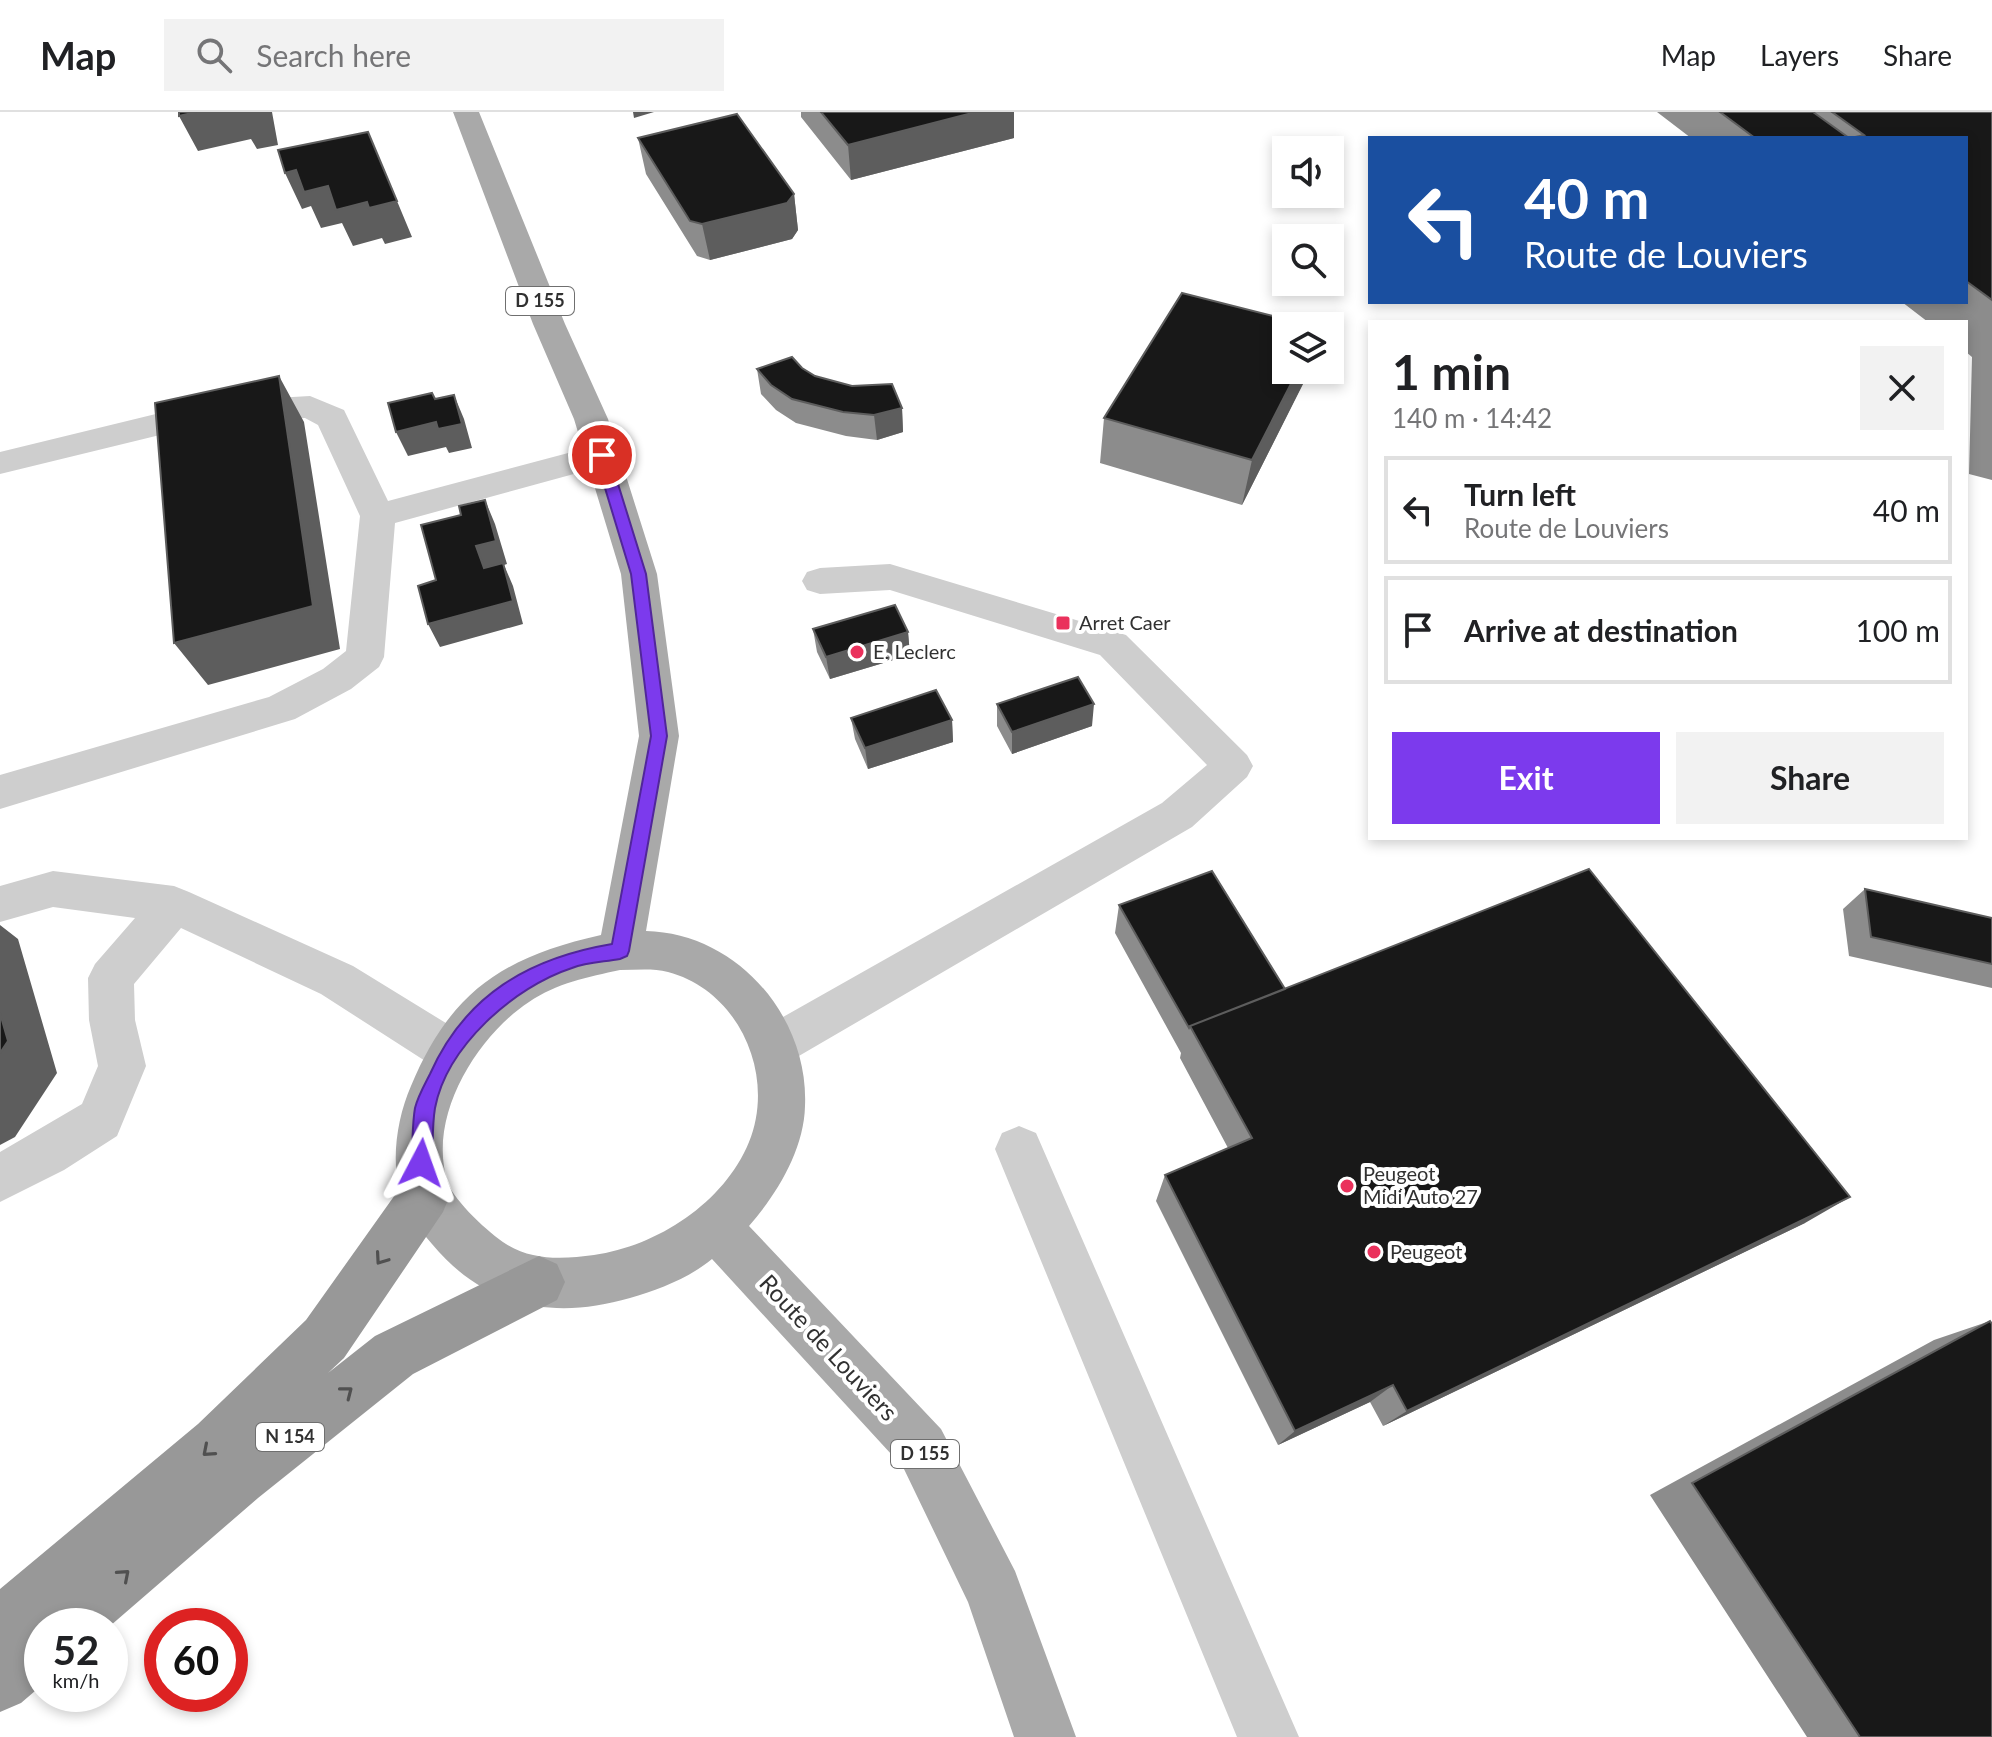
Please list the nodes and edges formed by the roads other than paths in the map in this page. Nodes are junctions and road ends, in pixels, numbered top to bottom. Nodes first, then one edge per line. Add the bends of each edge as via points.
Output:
1 (466, 112) edge
2 (602, 455) junction
3 (0, 463) edge
4 (378, 516) junction
5 (820, 581) dead end
6 (0, 792) edge
7 (0, 904) edge
8 (174, 905) junction
9 (620, 951) junction
10 (776, 1045) junction
11 (450, 1051) junction
12 (1019, 1149) dead end
13 (0, 1178) edge
14 (425, 1195) junction
15 (717, 1228) junction
16 (539, 1282) junction
17 (86, 1608) edge
18 (0, 1627) edge
19 (24, 1661) edge
20 (0, 1682) edge
21 (1045, 1737) edge
22 (1268, 1737) edge

1 - 2 main road, D 155
2 - 4 lane
2 - 9 main road, D 155 via 639,574 659,736
3 - 4 lane via 205,413 310,407 332,418
4 - 6 lane via 365,657 337,679 281,708
5 - 10 lane via 890,577 1113,645 1233,766 1177,815
7 - 8 lane via 53,889
8 - 11 lane via 337,980
8 - 13 lane via 111,978 112,1020 122,1066 100,1120
9 - 10 main road via 667,953 714,971 751,1002
9 - 11 main road via 571,959 524,980 483,1011
10 - 15 main road via 783,1090 775,1137 754,1185
11 - 14 main road via 425,1106
12 - 22 lane
14 - 16 main road via 465,1247 499,1269
14 -> 18 highway via 325,1339 217,1443
15 - 16 main road via 677,1256 632,1275 575,1284
15 - 21 main road, Route de Louviers / D 155 via 922,1448 994,1592
17 -> 16 highway, N 154 via 394,1355
19 - 20 highway

